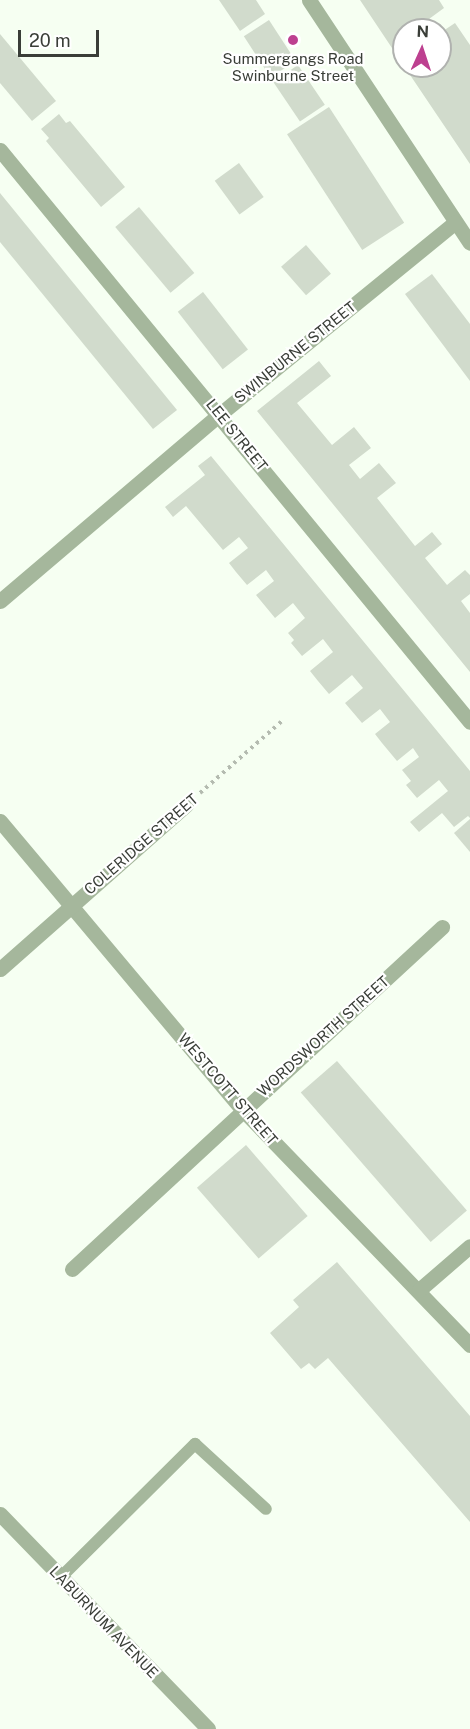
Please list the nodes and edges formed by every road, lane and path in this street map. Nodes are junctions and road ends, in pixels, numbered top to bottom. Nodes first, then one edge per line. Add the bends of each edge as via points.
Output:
1 (309, 0) edge
2 (0, 150) edge
3 (455, 222) junction
4 (470, 243) edge
5 (220, 414) junction
6 (0, 601) edge
7 (283, 720) dead end
8 (470, 722) edge
9 (186, 805) joint
10 (0, 821) edge
11 (71, 904) junction
12 (442, 927) dead end
13 (0, 969) edge
14 (242, 1109) junction
15 (470, 1246) edge
16 (72, 1269) dead end
17 (419, 1290) junction
18 (470, 1345) edge
19 (266, 1509) dead end
20 (0, 1514) edge
21 (61, 1577) junction
22 (208, 1729) edge

1 - 3 street
2 - 5 street, LEE STREET
3 - 4 street
3 - 5 street, SWINBURNE STREET
5 - 6 street, SWINBURNE STREET
5 - 8 street, LEE STREET
7 - 9 path, COLERIDGE STREET
9 - 11 street, COLERIDGE STREET
10 - 11 street, WESTCOTT STREET
11 - 13 street, COLERIDGE STREET
11 - 14 street, WESTCOTT STREET
12 - 14 street, WORDSWORTH STREET
14 - 16 street, WORDSWORTH STREET
14 - 17 street, WESTCOTT STREET
15 - 17 street
17 - 18 street, WESTCOTT STREET
19 - 21 lane via 195,1444
20 - 21 street, LABURNUM AVENUE
21 - 22 street, LABURNUM AVENUE

